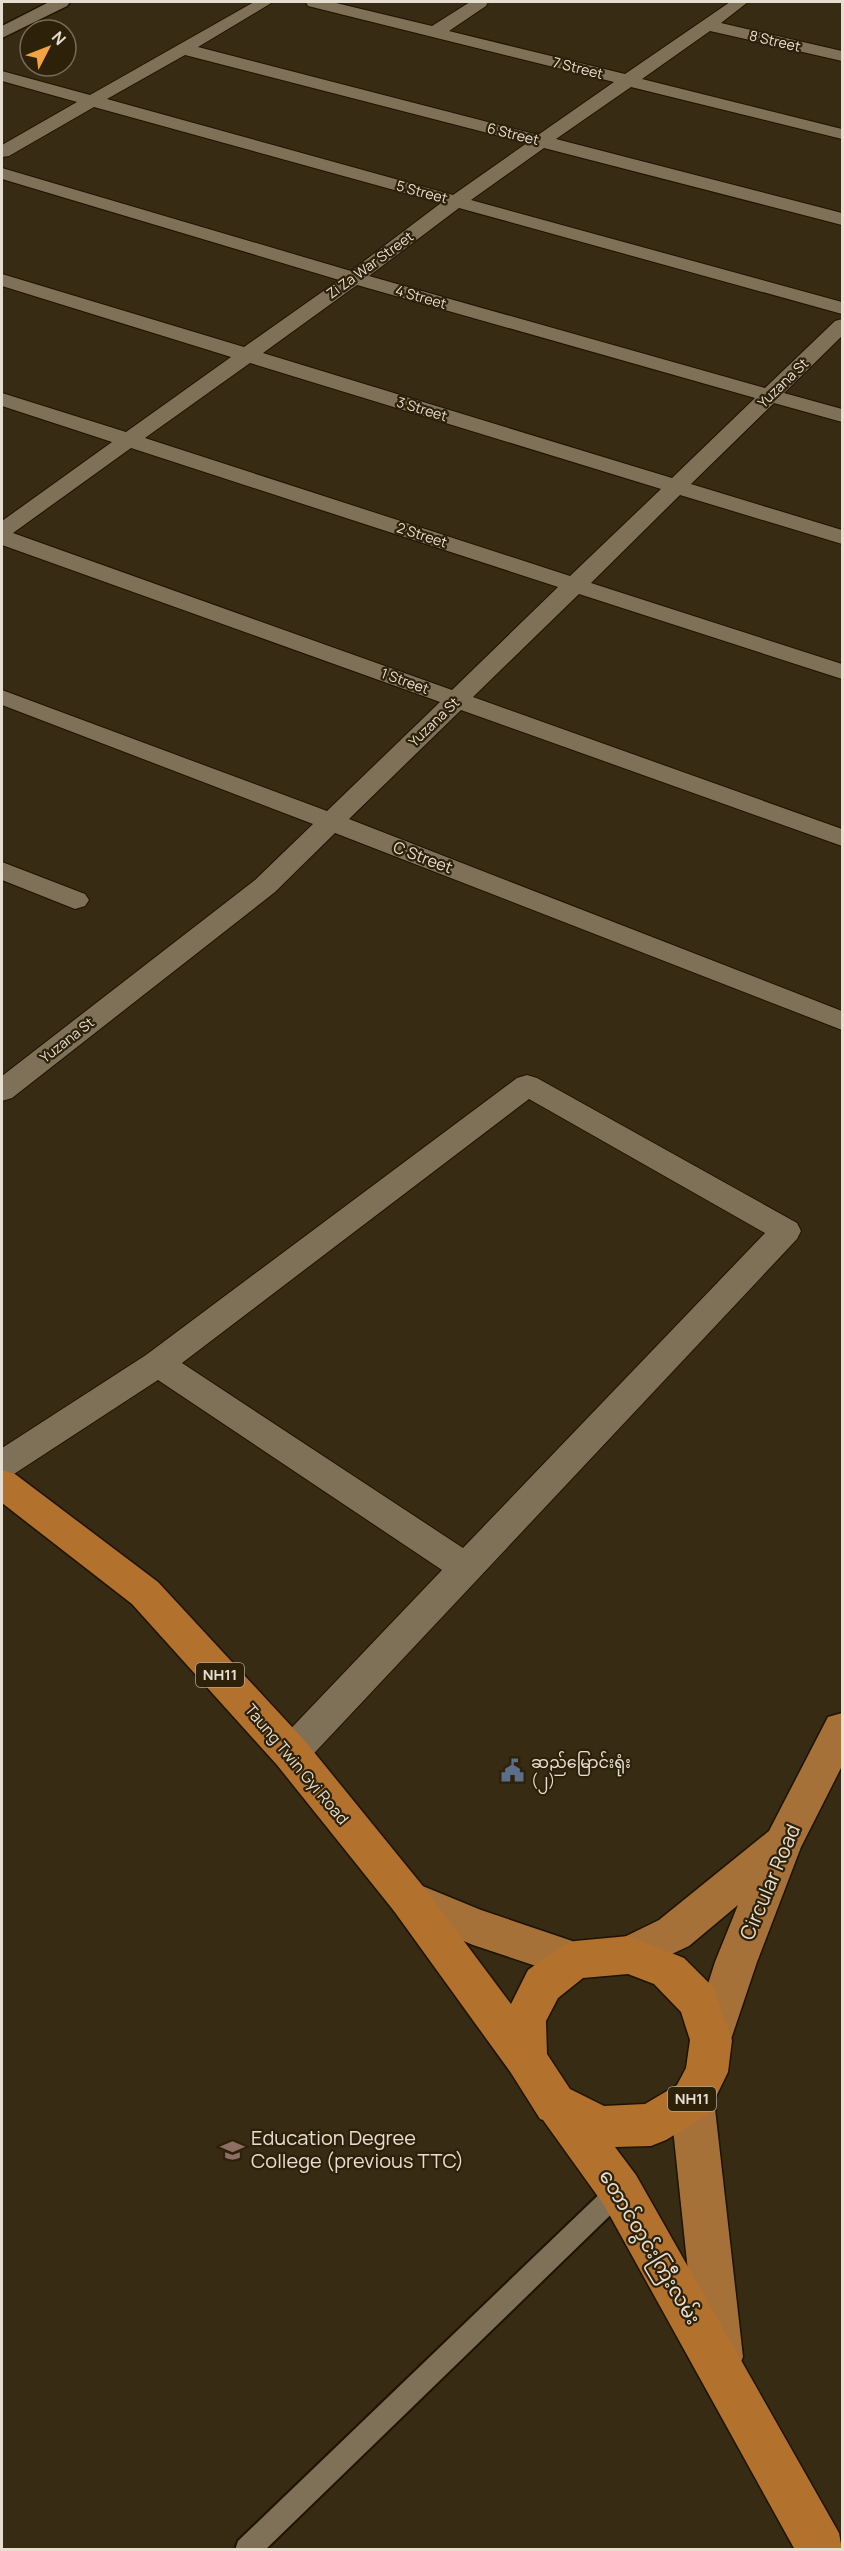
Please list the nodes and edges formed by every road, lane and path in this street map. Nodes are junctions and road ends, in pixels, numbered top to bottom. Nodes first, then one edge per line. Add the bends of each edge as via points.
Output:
1 (61, 2) edge
2 (265, 2) edge
3 (314, 2) edge
4 (480, 2) edge
5 (740, 2) edge
6 (707, 25) junction
7 (435, 32) junction
8 (2, 33) edge
9 (184, 49) junction
10 (843, 56) edge
11 (2, 76) edge
12 (629, 81) junction
13 (93, 101) junction
14 (843, 134) edge
15 (544, 142) junction
16 (2, 152) edge
17 (2, 173) edge
18 (456, 201) junction
19 (843, 219) edge
20 (354, 278) junction
21 (2, 280) edge
22 (843, 308) edge
23 (843, 325) edge
24 (246, 355) junction
25 (770, 396) junction
26 (2, 399) edge
27 (843, 416) edge
28 (128, 440) junction
29 (677, 487) junction
30 (2, 531) edge
31 (2, 537) edge
32 (843, 537) edge
33 (576, 585) junction
34 (843, 672) edge
35 (2, 697) edge
36 (457, 700) junction
37 (332, 822) junction
38 (843, 838) edge
39 (2, 870) edge
40 (75, 900) dead end
41 (843, 1021) edge
42 (2, 1090) edge
43 (158, 1364) junction
44 (2, 1465) edge
45 (2, 1484) edge
46 (466, 1569) junction
47 (843, 1729) edge
48 (291, 1753) junction
49 (783, 1843) junction
50 (408, 1898) junction
51 (629, 1955) junction
52 (575, 1960) junction
53 (711, 2040) junction
54 (526, 2059) junction
55 (692, 2100) junction
56 (555, 2104) junction
57 (620, 2190) junction
58 (720, 2365) junction
59 (247, 2550) edge
60 (822, 2550) edge

1 - 8 street
2 - 9 street
3 - 7 street, 7 Street
4 - 7 street
5 - 6 street, Zi Za War Street
6 - 10 street, 8 Street
6 - 12 street, Zi Za War Street
7 - 12 street, 7 Street
9 - 13 street
9 - 15 street, 6 Street
11 - 13 street, 5 Street
12 - 14 street, 7 Street
12 - 15 street, Zi Za War Street
13 - 16 street
13 - 18 street, 5 Street
15 - 18 street, Zi Za War Street
15 - 19 street, 6 Street
17 - 20 street, 4 Street
18 - 20 street, Zi Za War Street
18 - 22 street, 5 Street
20 - 24 street, Zi Za War Street
20 - 25 street, 4 Street
21 - 24 street, 3 Street
23 - 25 street, Yuzana St
24 - 28 street, Zi Za War Street
24 - 29 street, 3 Street
25 - 27 street, 4 Street
25 - 29 street, Yuzana St
26 - 28 street, 2 Street
28 - 30 street, Zi Za War Street
28 - 33 street, 2 Street
29 - 32 street, 3 Street
29 - 33 street, Yuzana St
31 - 36 street, 1 Street
33 - 34 street, 2 Street
33 - 36 street, Yuzana St
35 - 37 street, C Street
36 - 37 street, Yuzana St
36 - 38 street, 1 Street
37 - 41 street, C Street
37 - 42 street, Yuzana St via 265,886
39 - 40 street
43 - 44 street
43 - 46 street
43 - 46 street via 527,1085 786,1231
45 - 48 highway, Taung Twin Gyi Road / NH11 via 145,1593
46 - 48 street
47 - 49 main road, Circular Road
48 - 50 highway, Taung Twin Gyi Road / NH11
49 - 51 main road via 674,1933
49 - 53 main road, Circular Road via 736,1962
50 - 52 main road via 474,1926
50 - 54 highway, Taung Twin Gyi Road / NH11
51 - 52 highway, NH11
51 - 53 highway, NH11 via 669,1971 698,2001
52 - 54 highway via 543,1984 525,2019
53 - 55 highway, NH11 via 707,2072
54 - 56 highway, NH11
55 - 56 highway, NH11 via 651,2125 601,2127
55 - 58 main road
56 - 57 highway, တောင်တွင်းကြီးလမ်း / NH11
57 - 58 highway, တောင်တွင်းကြီးလမ်း / NH11
57 - 59 lane
58 - 60 highway, NH11

